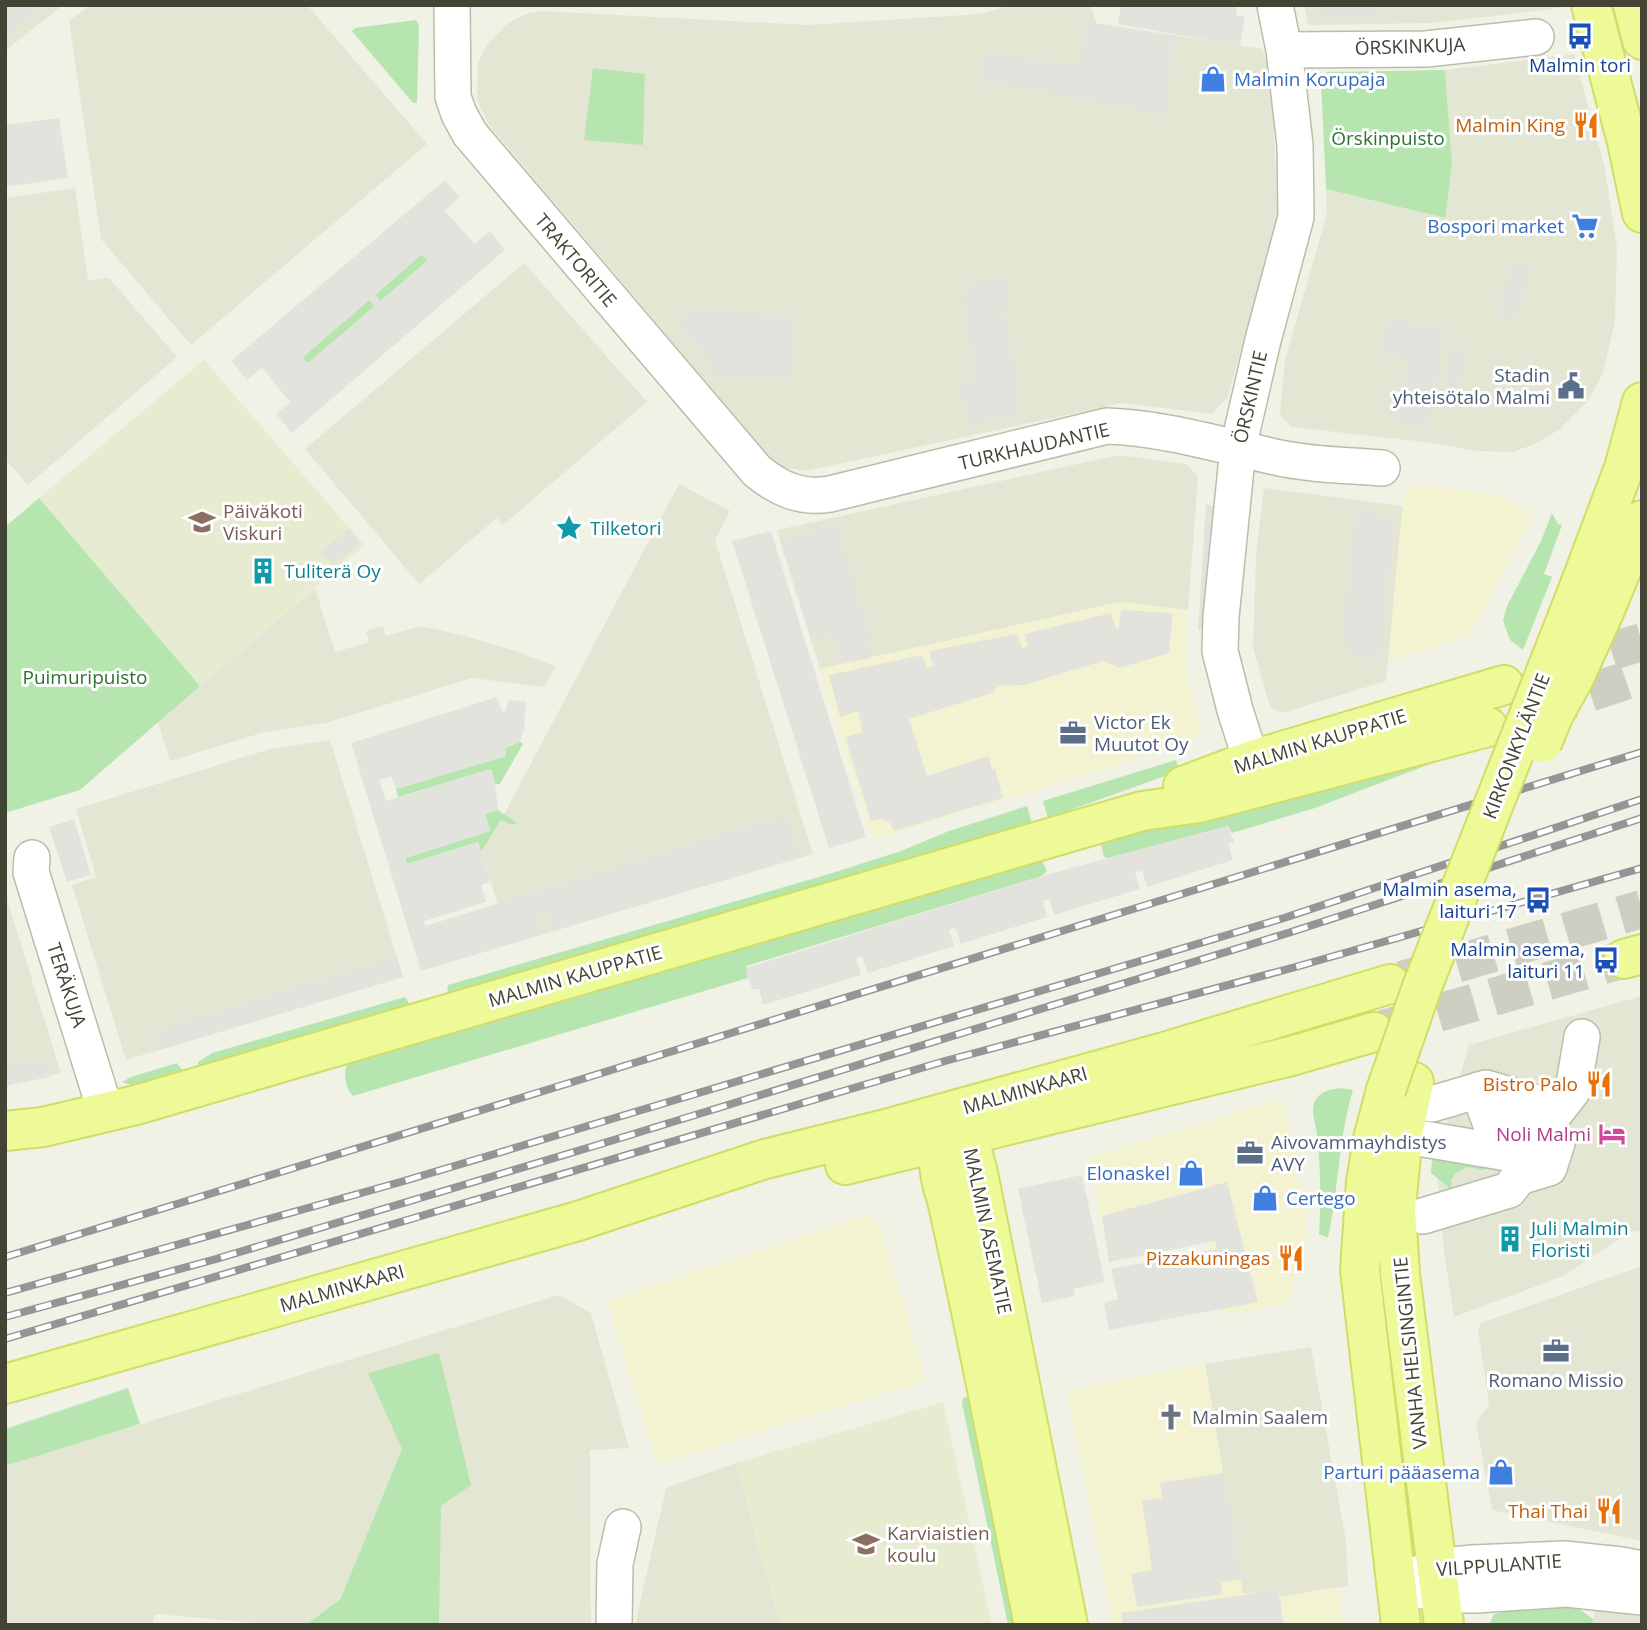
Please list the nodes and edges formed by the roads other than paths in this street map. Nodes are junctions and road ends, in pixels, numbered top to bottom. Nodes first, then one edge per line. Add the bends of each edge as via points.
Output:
1 (452, 5) edge
2 (1275, 5) edge
3 (1591, 5) edge
4 (1633, 5) edge
5 (1536, 37) dead end
6 (1642, 40) edge
7 (1284, 50) junction
8 (1642, 213) edge
9 (1642, 401) edge
10 (1238, 448) junction
11 (1382, 468) dead end
12 (772, 484) joint
13 (1642, 520) edge
14 (1606, 561) junction
15 (1504, 685) tunnel mouth
16 (1488, 727) dead end
17 (1256, 774) junction
18 (32, 858) dead end
19 (1390, 984) tunnel mouth
20 (1374, 1032) tunnel mouth
21 (1582, 1037) dead end
22 (1411, 1092) junction
23 (106, 1113) junction
24 (5, 1131) edge
25 (949, 1131) junction
26 (1424, 1139) dead end
27 (1542, 1141) junction
28 (1439, 1222) dead end
29 (12, 1385) edge
30 (623, 1527) dead end
31 (1642, 1569) edge
32 (1396, 1583) junction
33 (1440, 1596) edge
34 (1642, 1597) edge
35 (614, 1625) edge
36 (1034, 1625) edge
37 (1068, 1625) edge
38 (1401, 1625) edge

1 - 12 street, TRAKTORITIE via 453,97 470,134
2 - 7 street, ÖRSKINTIE
3 - 8 main road
4 - 6 main road
5 - 7 street, ÖRSKINKUJA via 1426,49
7 - 10 street, ÖRSKINTIE via 1295,145 1296,217
9 - 14 main road, KIRKONKYLÄNTIE
10 - 11 street, TURKHAUDANTIE via 1278,458
10 - 12 street, TURKHAUDANTIE via 1107,426 830,494 796,494
10 - 17 street, ÖRSKINTIE via 1220,651
13 - 14 main road, KIRKONKYLÄNTIE
14 - 22 main road, KIRKONKYLÄNTIE, bridge via 1584,658 1553,716 1447,982
15 - 17 main road, MALMIN KAUPPATIE
16 - 17 main road, MALMIN KAUPPATIE
17 - 23 main road, MALMIN KAUPPATIE via 1199,803 1142,810
18 - 23 street, TERÄKUJA via 31,872
19 - 25 main road, MALMINKAARI via 1164,1052
20 - 25 main road, MALMINKAARI via 1291,1056
21 - 27 street via 1573,1090
22 - 27 street via 1486,1088
22 - 32 main road, VANHA HELSINGINTIE via 1373,1139 1360,1270
22 - 33 main road, VANHA HELSINGINTIE via 1396,1210
23 - 24 main road, MALMIN KAUPPATIE
25 - 29 main road, MALMINKAARI via 768,1183 660,1195
25 - 36 main road, MALMIN ASEMATIE via 941,1184 978,1338
25 - 37 main road, MALMIN ASEMATIE via 978,1173
26 - 27 street via 1513,1154
27 - 28 street via 1509,1190
30 - 35 street via 615,1564
31 - 33 street, VILPPULANTIE via 1564,1559
32 - 33 street, VILPPULANTIE
32 - 38 main road, VANHA HELSINGINTIE
33 - 34 street, VILPPULANTIE via 1567,1589

